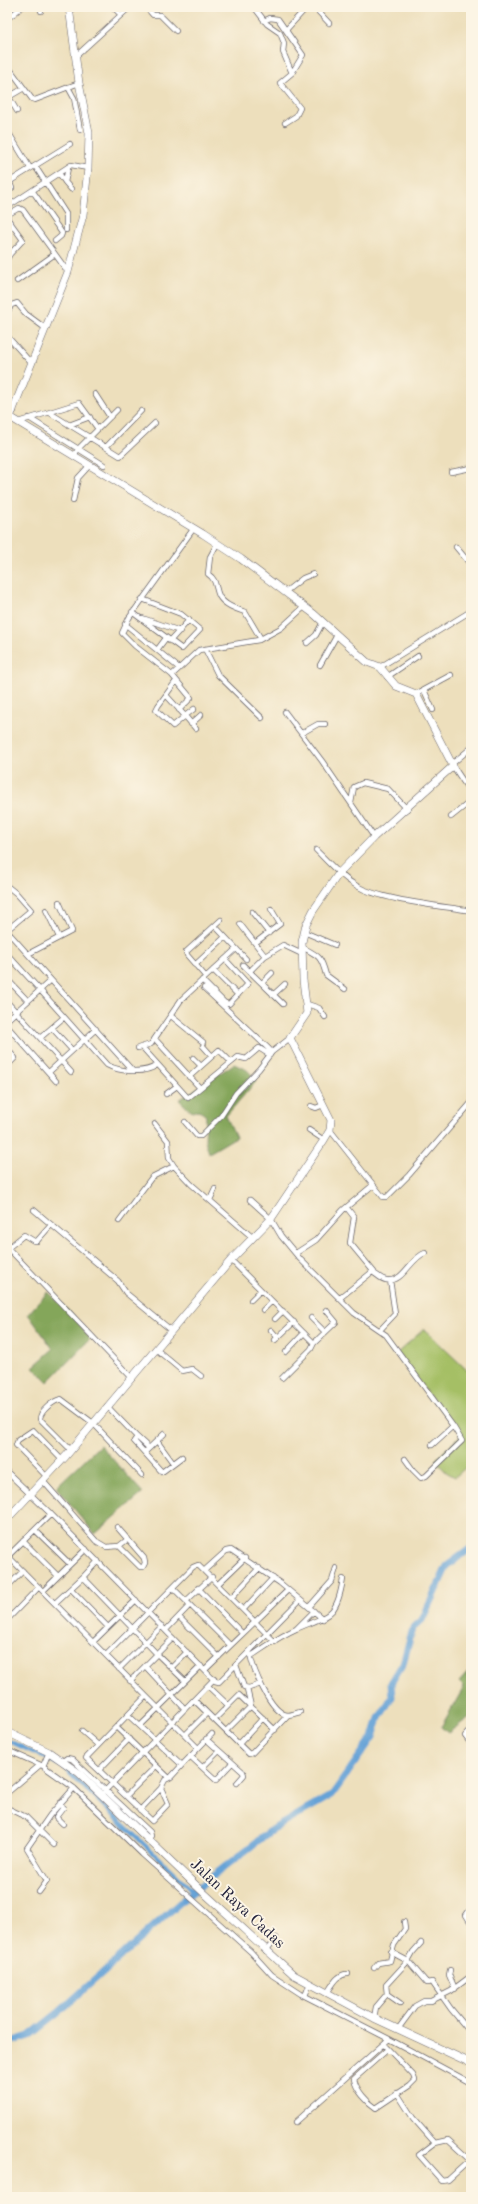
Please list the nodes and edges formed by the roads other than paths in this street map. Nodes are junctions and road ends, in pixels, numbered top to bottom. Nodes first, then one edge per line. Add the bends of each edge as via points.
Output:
1 (22, 7) edge
2 (69, 7) edge
3 (113, 7) edge
4 (130, 7) edge
5 (146, 7) edge
6 (254, 7) edge
7 (307, 7) edge
8 (314, 7) edge
9 (121, 15) junction
10 (7, 19) edge
11 (264, 21) junction
12 (329, 23) dead end
13 (286, 30) junction
14 (176, 31) dead end
15 (75, 57) junction
16 (7, 65) edge
17 (292, 73) junction
18 (79, 83) junction
19 (68, 87) junction
20 (24, 88) junction
21 (8, 96) edge
22 (17, 111) dead end
23 (285, 123) dead end
24 (7, 130) edge
25 (80, 130) dead end
26 (70, 144) dead end
27 (32, 167) junction
28 (68, 168) junction
29 (88, 168) junction
30 (59, 173) junction
31 (45, 182) junction
32 (65, 182) junction
33 (12, 188) dead end
34 (71, 189) dead end
35 (7, 207) edge
36 (21, 208) junction
37 (7, 215) edge
38 (7, 218) edge
39 (66, 230) dead end
40 (55, 241) dead end
41 (7, 248) edge
42 (55, 254) junction
43 (8, 256) edge
44 (68, 272) junction
45 (17, 281) dead end
46 (8, 305) edge
47 (7, 312) edge
48 (45, 328) junction
49 (7, 336) edge
50 (32, 364) junction
51 (95, 394) dead end
52 (7, 403) edge
53 (117, 410) dead end
54 (141, 411) dead end
55 (50, 413) junction
56 (10, 415) edge
57 (90, 417) junction
58 (110, 417) junction
59 (24, 420) junction
60 (155, 423) dead end
61 (69, 425) junction
62 (98, 429) junction
63 (90, 437) junction
64 (106, 447) junction
65 (76, 452) junction
66 (104, 465) dead end
67 (89, 466) junction
68 (471, 468) edge
69 (451, 472) dead end
70 (471, 487) edge
71 (471, 495) edge
72 (73, 501) dead end
73 (193, 528) junction
74 (217, 544) junction
75 (456, 547) dead end
76 (471, 564) edge
77 (313, 574) dead end
78 (285, 592) junction
79 (142, 598) junction
80 (304, 607) junction
81 (471, 611) edge
82 (132, 612) junction
83 (138, 616) junction
84 (189, 620) junction
85 (323, 622) junction
86 (125, 624) junction
87 (180, 631) junction
88 (337, 635) junction
89 (262, 639) junction
90 (168, 640) junction
91 (307, 643) dead end
92 (205, 649) junction
93 (156, 650) junction
94 (418, 656) dead end
95 (320, 664) dead end
96 (380, 667) junction
97 (179, 668) junction
98 (172, 675) junction
99 (451, 675) dead end
100 (387, 677) junction
101 (176, 681) junction
102 (424, 690) junction
103 (416, 694) junction
104 (166, 695) junction
105 (194, 708) dead end
106 (179, 710) junction
107 (434, 710) dead end
108 (285, 712) dead end
109 (185, 716) junction
110 (200, 716) dead end
111 (262, 718) dead end
112 (191, 724) junction
113 (325, 724) dead end
114 (196, 729) dead end
115 (302, 733) junction
116 (471, 748) edge
117 (453, 765) junction
118 (471, 793) edge
119 (471, 801) edge
120 (352, 803) junction
121 (407, 809) junction
122 (451, 817) dead end
123 (374, 837) junction
124 (316, 850) dead end
125 (339, 873) junction
126 (7, 886) edge
127 (59, 902) dead end
128 (271, 909) dead end
129 (46, 910) dead end
130 (471, 911) edge
131 (252, 912) dead end
132 (221, 920) dead end
133 (240, 924) dead end
134 (215, 926) junction
135 (7, 930) edge
136 (304, 932) junction
137 (269, 933) junction
138 (59, 937) junction
139 (225, 937) junction
140 (256, 943) junction
141 (335, 945) dead end
142 (236, 949) junction
143 (302, 950) junction
144 (7, 954) edge
145 (28, 954) junction
146 (266, 956) junction
147 (225, 959) junction
148 (246, 959) dead end
149 (195, 965) junction
150 (243, 965) dead end
151 (213, 970) junction
152 (250, 971) junction
153 (272, 973) dead end
154 (7, 979) edge
155 (204, 979) junction
156 (51, 980) junction
157 (262, 983) junction
158 (285, 984) dead end
159 (204, 988) dead end
160 (345, 989) dead end
161 (40, 990) junction
162 (238, 995) junction
163 (274, 995) junction
164 (28, 1001) junction
165 (8, 1003) dead end
166 (283, 1004) dead end
167 (307, 1004) junction
168 (16, 1012) junction
169 (171, 1016) junction
170 (325, 1017) dead end
171 (63, 1018) junction
172 (7, 1020) edge
173 (7, 1026) edge
174 (52, 1028) junction
175 (96, 1029) junction
176 (40, 1038) junction
177 (290, 1038) junction
178 (155, 1039) junction
179 (84, 1040) junction
180 (7, 1049) edge
181 (72, 1050) junction
182 (271, 1053) junction
183 (212, 1056) junction
184 (193, 1058) dead end
185 (61, 1061) junction
186 (230, 1061) junction
187 (158, 1065) junction
188 (7, 1066) edge
189 (201, 1066) junction
190 (132, 1070) junction
191 (48, 1072) junction
192 (71, 1072) dead end
193 (189, 1077) junction
194 (56, 1081) dead end
195 (176, 1086) junction
196 (200, 1088) junction
197 (166, 1094) dead end
198 (471, 1103) edge
199 (324, 1105) junction
200 (311, 1106) dead end
201 (185, 1122) dead end
202 (155, 1124) dead end
203 (309, 1130) dead end
204 (330, 1130) junction
205 (324, 1140) junction
206 (174, 1166) junction
207 (373, 1184) junction
208 (215, 1190) dead end
209 (210, 1200) junction
210 (250, 1200) dead end
211 (347, 1208) junction
212 (34, 1210) dead end
213 (271, 1219) junction
214 (119, 1221) dead end
215 (51, 1225) junction
216 (252, 1237) junction
217 (8, 1248) edge
218 (296, 1253) junction
219 (425, 1253) dead end
220 (231, 1260) junction
221 (374, 1272) junction
222 (390, 1280) junction
223 (261, 1290) junction
224 (340, 1298) junction
225 (251, 1300) dead end
226 (272, 1301) junction
227 (263, 1310) dead end
228 (326, 1310) dead end
229 (283, 1311) junction
230 (311, 1318) dead end
231 (275, 1319) dead end
232 (294, 1322) junction
233 (171, 1330) junction
234 (271, 1330) dead end
235 (380, 1330) junction
236 (325, 1332) junction
237 (304, 1333) junction
238 (314, 1343) junction
239 (157, 1350) junction
240 (286, 1352) dead end
241 (201, 1376) dead end
242 (132, 1378) junction
243 (282, 1378) dead end
244 (107, 1406) junction
245 (93, 1423) junction
246 (453, 1426) junction
247 (164, 1434) dead end
248 (137, 1437) junction
249 (157, 1441) junction
250 (432, 1445) dead end
251 (149, 1448) junction
252 (71, 1450) junction
253 (145, 1452) junction
254 (182, 1457) dead end
255 (405, 1459) dead end
256 (62, 1460) junction
257 (174, 1463) junction
258 (7, 1472) edge
259 (142, 1475) dead end
260 (45, 1479) junction
261 (31, 1495) junction
262 (51, 1514) junction
263 (7, 1519) edge
264 (117, 1526) dead end
265 (35, 1530) junction
266 (128, 1539) junction
267 (23, 1541) junction
268 (119, 1546) junction
269 (86, 1549) junction
270 (8, 1558) edge
271 (245, 1558) junction
272 (98, 1561) junction
273 (70, 1564) junction
274 (259, 1568) junction
275 (336, 1568) dead end
276 (205, 1570) junction
277 (23, 1571) junction
278 (58, 1576) junction
279 (83, 1577) junction
280 (212, 1577) junction
281 (273, 1578) junction
282 (343, 1579) dead end
283 (218, 1584) junction
284 (7, 1587) edge
285 (38, 1587) junction
286 (173, 1588) junction
287 (198, 1588) junction
288 (71, 1589) junction
289 (288, 1590) junction
290 (43, 1591) junction
291 (232, 1597) junction
292 (136, 1600) junction
293 (300, 1600) junction
294 (186, 1601) junction
295 (55, 1604) junction
296 (190, 1605) junction
297 (309, 1607) junction
298 (244, 1609) junction
299 (314, 1611) junction
300 (149, 1612) junction
301 (120, 1615) junction
302 (179, 1616) junction
303 (323, 1619) junction
304 (7, 1620) edge
305 (255, 1620) junction
306 (162, 1626) junction
307 (108, 1627) junction
308 (133, 1628) junction
309 (166, 1630) junction
310 (295, 1630) junction
311 (242, 1633) junction
312 (269, 1633) junction
313 (173, 1638) junction
314 (93, 1642) junction
315 (146, 1642) junction
316 (275, 1642) junction
317 (230, 1645) junction
318 (187, 1652) junction
319 (157, 1654) junction
320 (250, 1654) junction
321 (106, 1655) junction
322 (219, 1657) junction
323 (236, 1665) junction
324 (145, 1666) junction
325 (201, 1666) junction
326 (171, 1668) junction
327 (118, 1669) junction
328 (205, 1670) junction
329 (215, 1680) junction
330 (130, 1681) junction
331 (185, 1681) junction
332 (261, 1684) junction
333 (209, 1687) junction
334 (247, 1689) junction
335 (172, 1694) junction
336 (146, 1696) junction
337 (195, 1701) junction
338 (228, 1705) junction
339 (251, 1706) junction
340 (158, 1708) junction
341 (185, 1709) junction
342 (300, 1712) dead end
343 (207, 1713) junction
344 (128, 1715) junction
345 (288, 1715) junction
346 (263, 1718) junction
347 (214, 1720) junction
348 (172, 1723) junction
349 (140, 1726) junction
350 (116, 1727) junction
351 (471, 1729) edge
352 (275, 1730) junction
353 (82, 1731) dead end
354 (226, 1731) junction
355 (7, 1732) edge
356 (212, 1734) dead end
357 (185, 1735) junction
358 (128, 1739) junction
359 (206, 1739) junction
360 (155, 1740) junction
361 (239, 1744) junction
362 (471, 1744) edge
363 (98, 1745) junction
364 (198, 1748) junction
365 (7, 1750) edge
366 (219, 1751) junction
367 (143, 1752) junction
368 (48, 1754) junction
369 (190, 1756) junction
370 (232, 1763) junction
371 (42, 1765) junction
372 (182, 1765) junction
373 (156, 1766) junction
374 (203, 1767) junction
375 (99, 1770) junction
376 (169, 1778) junction
377 (236, 1783) dead end
378 (114, 1784) junction
379 (74, 1788) junction
380 (160, 1788) junction
381 (7, 1793) edge
382 (105, 1793) junction
383 (126, 1796) junction
384 (60, 1803) junction
385 (7, 1808) edge
386 (140, 1810) junction
387 (63, 1824) dead end
388 (39, 1830) junction
389 (54, 1845) dead end
390 (39, 1892) dead end
391 (471, 1908) edge
392 (404, 1922) dead end
393 (471, 1924) edge
394 (276, 1938) dead end
395 (420, 1943) dead end
396 (266, 1951) junction
397 (391, 1952) junction
398 (408, 1961) junction
399 (374, 1968) dead end
400 (450, 1970) dead end
401 (348, 1974) dead end
402 (471, 1976) edge
403 (309, 1984) junction
404 (455, 1989) junction
405 (327, 1993) junction
406 (305, 1994) junction
407 (387, 1994) junction
408 (442, 1995) junction
409 (400, 2003) dead end
410 (374, 2018) junction
411 (398, 2029) junction
412 (471, 2033) edge
413 (389, 2039) junction
414 (386, 2047) junction
415 (470, 2061) edge
416 (471, 2083) edge
417 (397, 2093) junction
418 (296, 2122) dead end
419 (435, 2143) junction
420 (471, 2160) edge

1 - 10 street
2 - 15 street
3 - 9 street
4 - 9 street
5 - 14 street via 153,15 160,15
6 - 11 street
7 - 13 street
8 - 12 street
9 - 15 street
11 - 13 street via 276,18
11 - 17 street via 280,33 284,43 283,52
13 - 17 street via 303,55
15 - 18 street
16 - 20 street
17 - 23 street via 280,83 300,108 296,116
18 - 19 street
18 - 29 street via 89,133
19 - 20 street via 35,100
19 - 25 street via 74,98
20 - 21 street
21 - 22 street
24 - 27 street
26 - 27 street
27 - 31 street
27 - 33 street via 10,182
28 - 29 street via 72,165
28 - 30 street
28 - 32 street
29 - 44 street via 83,215
30 - 31 street
30 - 32 street
31 - 35 street
31 - 39 street via 67,216
32 - 34 street
36 - 37 street
36 - 40 street via 21,200 31,192 34,193 62,233
36 - 42 street
38 - 43 street via 24,240
41 - 43 street
42 - 44 street
42 - 45 street
44 - 48 street
46 - 47 street via 10,309
46 - 48 street via 16,303
48 - 50 street
49 - 50 street
50 - 56 street
51 - 58 street
52 - 56 street
53 - 58 street
54 - 64 street
55 - 57 street via 79,403
55 - 59 street
55 - 61 street
56 - 59 street
57 - 61 street
57 - 62 street
58 - 62 street
59 - 65 street
59 - 65 street
60 - 64 street via 120,456
61 - 63 street
62 - 63 street
63 - 64 street
63 - 65 street
65 - 66 street
65 - 67 street
67 - 72 street via 78,478
67 - 73 street
68 - 69 street
70 - 71 street
73 - 74 street
73 - 79 street
74 - 78 street
74 - 89 street via 211,556 208,574 215,579 219,596 234,608 245,612
75 - 76 street
77 - 78 street via 303,578
78 - 80 street
79 - 82 street
79 - 84 street via 175,611
80 - 85 street
80 - 89 street via 281,628
81 - 96 street
82 - 83 street
82 - 86 street
83 - 87 street
83 - 90 street
84 - 87 street
84 - 90 street via 201,630 188,644 182,649
85 - 88 street
85 - 91 street via 316,635
86 - 93 street
86 - 98 street via 122,633 124,637
87 - 90 street
88 - 95 street
88 - 96 street via 367,662
89 - 92 street
90 - 93 street
92 - 97 street via 197,652
92 - 111 street via 218,674
93 - 97 street
94 - 100 street
96 - 100 street
97 - 98 street
98 - 101 street
99 - 102 street
100 - 103 street via 396,686
101 - 104 street
101 - 106 street via 191,698
102 - 103 street
102 - 107 street
103 - 117 street
104 - 106 street
104 - 109 street via 157,712 172,727
105 - 109 street
106 - 109 street
108 - 115 street
109 - 112 street
110 - 112 street
112 - 114 street
113 - 115 street via 318,724
115 - 120 street
116 - 117 street
117 - 118 street
117 - 121 street
119 - 122 street
120 - 121 street via 354,787 363,783 388,789
120 - 123 street
121 - 123 street
123 - 125 street
124 - 125 street
125 - 130 street via 358,887 371,892
125 - 136 street via 312,911
126 - 135 street via 18,894 31,910
127 - 138 street via 72,930
128 - 137 street via 280,922
129 - 138 street
131 - 137 street
132 - 134 street
133 - 140 street
134 - 139 street
134 - 149 street via 186,952
135 - 145 street
136 - 141 street
136 - 143 street
137 - 140 street
138 - 145 street
139 - 142 street
139 - 149 street
140 - 146 street
142 - 147 street
142 - 148 street
143 - 146 street via 283,945
143 - 160 street via 317,956 325,966 326,975
143 - 167 street
144 - 161 street
145 - 156 street
146 - 152 street
147 - 151 street
147 - 162 street via 248,984
149 - 155 street
150 - 152 street
151 - 155 street
151 - 162 street
152 - 157 street
153 - 157 street
154 - 164 street
155 - 162 street via 226,1004
155 - 169 street via 181,1000
156 - 161 street
156 - 175 street
157 - 163 street
158 - 163 street
159 - 182 street
161 - 164 street
161 - 171 street
163 - 166 street
164 - 168 street
165 - 168 street
167 - 170 street via 319,1008
167 - 177 street via 306,1017
168 - 172 street
168 - 176 street
169 - 178 street
169 - 183 street via 203,1044
171 - 174 street
171 - 179 street
173 - 191 street
174 - 176 street
174 - 181 street
175 - 179 street
175 - 190 street
176 - 185 street
177 - 182 street
177 - 199 street
178 - 187 street via 151,1044 140,1048
178 - 193 street
179 - 181 street
179 - 190 street via 107,1065
180 - 188 street via 15,1058
181 - 185 street
182 - 186 street via 259,1048 247,1059 238,1056
182 - 201 street via 236,1093 221,1116 201,1136 197,1136
183 - 186 street via 220,1050
183 - 189 street
184 - 189 street
185 - 191 street
185 - 192 street
186 - 196 street
187 - 190 street via 148,1071
187 - 195 street
189 - 193 street
191 - 194 street
193 - 196 street
195 - 196 street via 188,1098
195 - 197 street
198 - 207 street via 387,1197 381,1196
199 - 200 street via 316,1108
199 - 204 street via 331,1120
202 - 206 street via 168,1141 169,1158
203 - 205 street
204 - 205 street
204 - 207 street
205 - 213 street
206 - 209 street
206 - 214 street via 152,1177
207 - 211 street
208 - 209 street
209 - 216 street
210 - 213 street
211 - 218 street via 316,1240
211 - 221 street via 354,1217 350,1243
212 - 215 street
213 - 216 street
213 - 218 street via 281,1236
215 - 217 street via 38,1241 24,1235
215 - 233 street
216 - 220 street
217 - 242 street
218 - 224 street
219 - 222 street via 413,1260 404,1273
220 - 223 street
220 - 233 street
221 - 222 street via 383,1279
221 - 224 street
222 - 235 street via 395,1314
223 - 225 street
223 - 226 street
224 - 235 street via 354,1313
226 - 227 street
226 - 229 street
228 - 236 street via 336,1322
229 - 231 street
229 - 232 street
230 - 236 street
232 - 234 street via 277,1339
232 - 237 street
233 - 239 street
235 - 246 street via 408,1363
236 - 238 street
237 - 238 street
237 - 240 street
238 - 243 street
239 - 241 street via 182,1371 190,1368
239 - 242 street
242 - 244 street
244 - 245 street
244 - 248 street
245 - 252 street
245 - 252 street via 61,1399 53,1402 41,1414 40,1419
245 - 259 street
246 - 250 street
246 - 255 street via 462,1441 426,1476 418,1476
247 - 249 street
248 - 251 street
248 - 253 street via 134,1441
249 - 251 street
249 - 257 street
251 - 253 street
252 - 256 street
253 - 257 street via 162,1472
254 - 257 street
256 - 260 street
256 - 260 street via 33,1430 16,1443
258 - 261 street
260 - 261 street
260 - 268 street via 96,1541 106,1547
261 - 262 street
261 - 263 street
262 - 265 street
262 - 269 street
264 - 266 street
265 - 267 street
265 - 273 street
266 - 268 street
266 - 268 street via 144,1558 143,1567
267 - 270 street
267 - 278 street
269 - 272 street
269 - 273 street
270 - 277 street
271 - 274 street
271 - 276 street via 228,1550
271 - 283 street
272 - 279 street
272 - 292 street
273 - 278 street
274 - 281 street
274 - 291 street
275 - 297 street via 332,1581
276 - 280 street
276 - 286 street via 198,1565 193,1567
277 - 284 street
277 - 285 street
278 - 290 street
279 - 288 street
279 - 301 street
280 - 283 street
280 - 287 street
281 - 289 street
281 - 298 street
282 - 303 street via 340,1597
283 - 291 street
285 - 290 street
285 - 304 street
286 - 294 street
286 - 300 street
287 - 294 street
287 - 311 street
288 - 295 street
288 - 307 street
289 - 293 street
289 - 305 street
290 - 295 street
291 - 298 street
292 - 300 street
292 - 301 street
293 - 297 street
293 - 312 street
294 - 296 street
295 - 314 street
296 - 302 street
296 - 317 street
297 - 299 street
298 - 305 street
299 - 303 street
299 - 310 street
300 - 306 street
300 - 308 street
301 - 307 street
301 - 308 street
302 - 309 street
302 - 322 street
303 - 310 street
305 - 311 street
305 - 312 street
306 - 309 street
306 - 315 street
307 - 314 street
308 - 315 street
308 - 321 street
309 - 313 street
310 - 316 street
311 - 317 street
312 - 316 street
312 - 320 street
313 - 318 street
313 - 319 street
314 - 321 street
315 - 319 street
315 - 327 street
316 - 320 street
317 - 322 street
318 - 325 street
318 - 326 street
319 - 324 street
319 - 326 street
320 - 323 street
320 - 332 street
321 - 327 street
322 - 328 street
323 - 329 street via 219,1682
323 - 334 street
324 - 330 street
324 - 335 street
325 - 328 street
325 - 331 street
326 - 331 street
327 - 330 street
328 - 329 street
329 - 333 street
329 - 341 street
330 - 336 street
331 - 335 street
332 - 334 street
332 - 345 street via 267,1696
333 - 337 street
333 - 338 street
334 - 339 street
335 - 340 street
335 - 341 street
336 - 340 street
336 - 344 street
337 - 341 street
337 - 343 street
338 - 339 street via 238,1695
338 - 347 street
339 - 346 street
339 - 354 street
340 - 348 street
340 - 349 street
341 - 348 street
342 - 345 street
343 - 347 street
343 - 357 street
344 - 349 street
344 - 350 street
345 - 352 street
346 - 352 street
346 - 361 street
347 - 354 street
348 - 357 street
348 - 360 street
349 - 360 street
350 - 358 street
350 - 363 street
351 - 362 street via 465,1736
352 - 361 street via 251,1754
353 - 363 street
354 - 361 street
355 - 368 street, Jalan Raya Cadas
356 - 359 street
357 - 364 street
358 - 367 street
358 - 375 street
359 - 364 street
359 - 366 street
360 - 367 street
360 - 372 street
363 - 375 street via 86,1758
364 - 369 street
365 - 371 street
366 - 370 street
366 - 374 street
367 - 373 street
367 - 378 street
368 - 371 street
368 - 382 street, Jalan Raya Cadas via 80,1770
369 - 372 street
369 - 374 street
370 - 374 street via 216,1780
370 - 377 street via 244,1774
371 - 379 street
371 - 381 street
372 - 376 street
373 - 376 street
373 - 383 street
375 - 378 street
376 - 380 street
378 - 382 street
378 - 383 street
379 - 384 street
379 - 406 street via 272,1974
380 - 386 street
380 - 386 street via 168,1804 154,1821
382 - 396 street, Jalan Raya Cadas via 147,1840
383 - 386 street
384 - 387 street via 63,1808 56,1816
384 - 388 street
385 - 388 street via 26,1817
388 - 389 street
388 - 390 street via 27,1850 46,1878 46,1883
391 - 393 street via 466,1915
392 - 397 street via 404,1932
394 - 396 street
395 - 398 street
396 - 403 street, Jalan Raya Cadas
397 - 398 street
397 - 399 street via 392,1958 389,1962 378,1963
398 - 407 street via 386,1985
398 - 408 street via 427,1982 432,1982
400 - 404 street
401 - 405 street via 335,1981
402 - 404 street
403 - 405 street, Jalan Raya Cadas
403 - 406 street
404 - 408 street
405 - 410 street, Jalan Raya Cadas
406 - 413 street
407 - 409 street
407 - 410 street via 376,2007
408 - 411 street via 415,2006
408 - 412 street
410 - 411 street, Jalan Raya Cadas
411 - 415 street, Jalan Raya Cadas
413 - 414 street
413 - 416 street
414 - 417 street via 415,2080
414 - 417 street via 354,2079 376,2108
414 - 418 street
417 - 419 street via 413,2118
419 - 420 street via 448,2140
419 - 420 street via 419,2155 442,2181 448,2180

